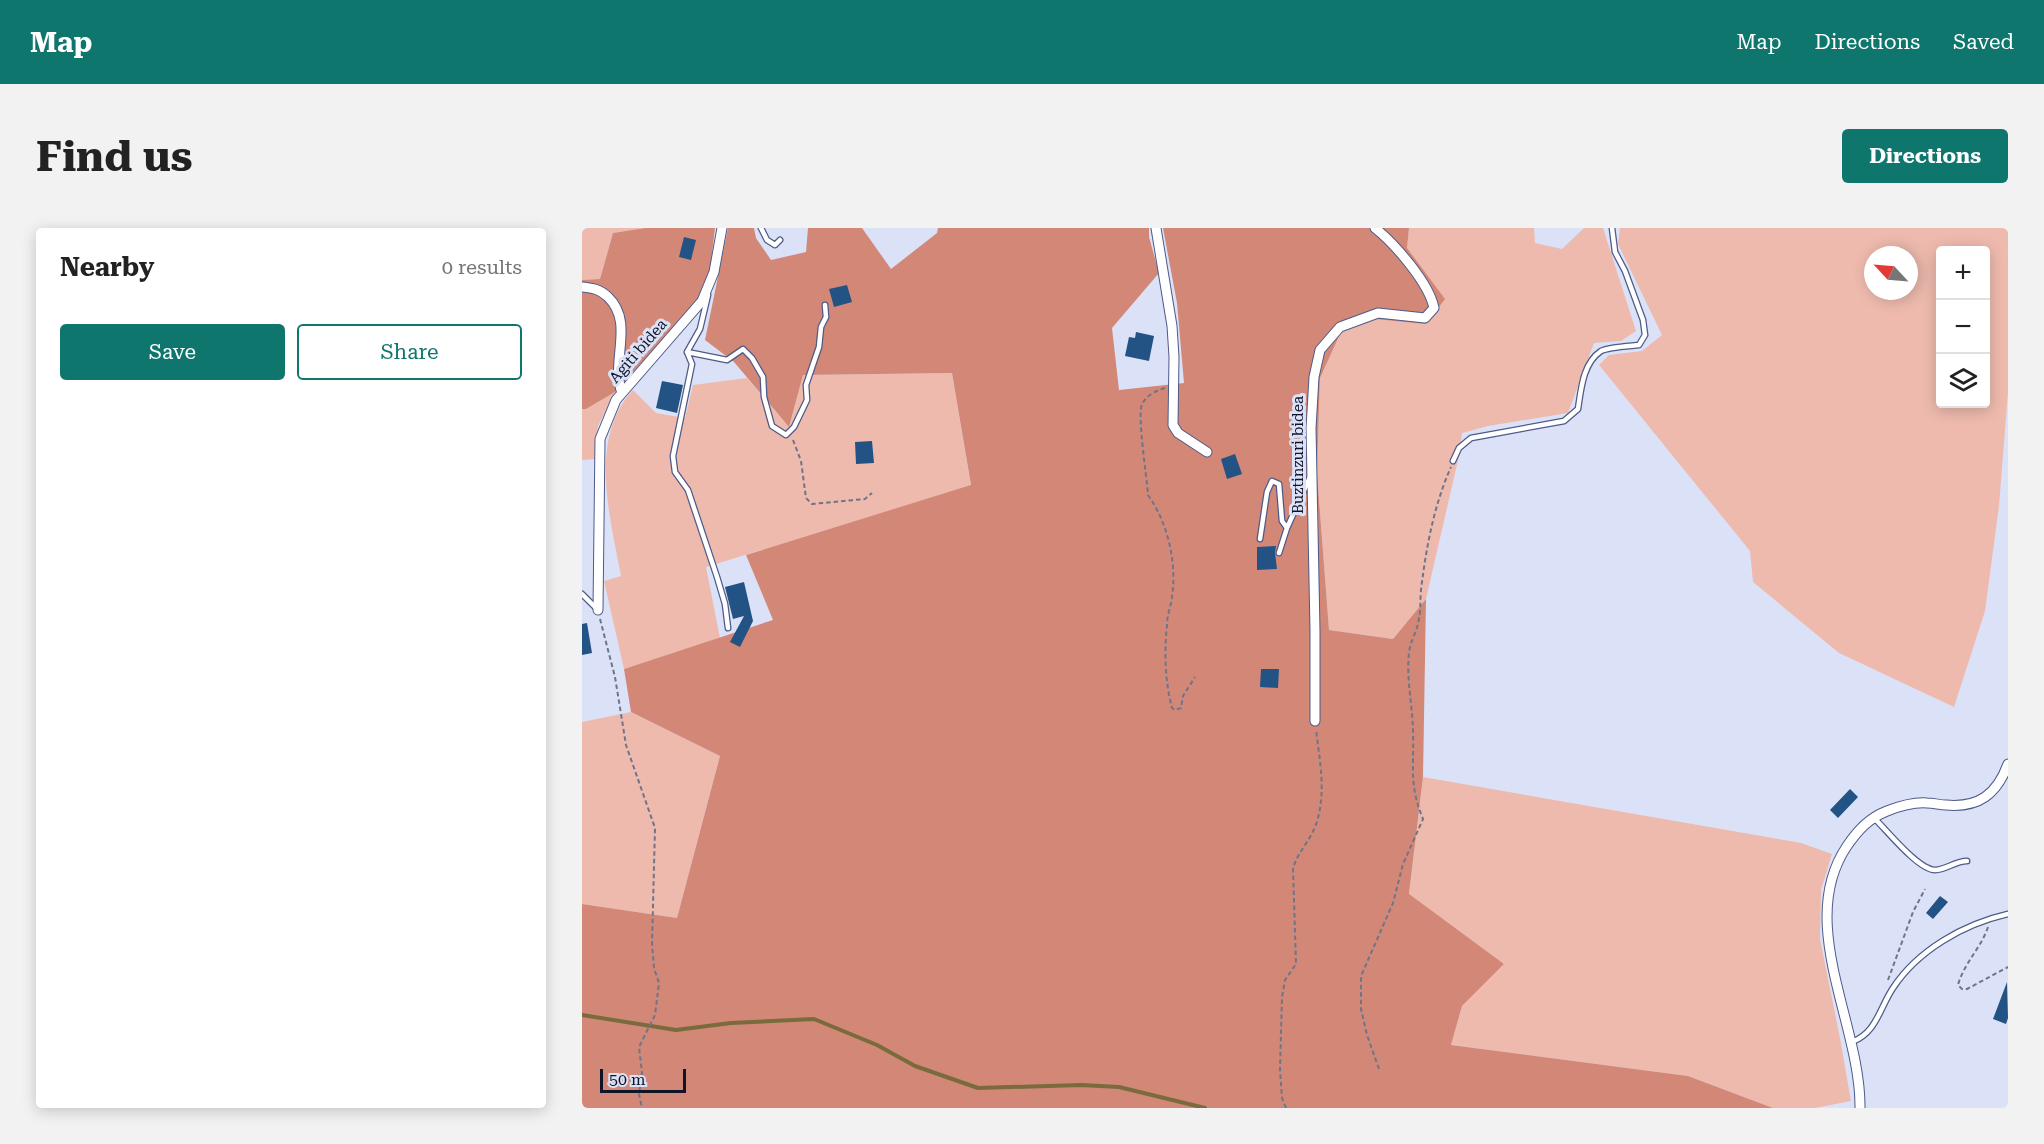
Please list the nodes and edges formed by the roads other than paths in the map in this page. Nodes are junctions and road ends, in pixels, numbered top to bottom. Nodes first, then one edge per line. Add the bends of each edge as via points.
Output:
1 (722, 228) edge
2 (761, 228) edge
3 (1156, 228) edge
4 (1376, 228) edge
5 (1612, 228) edge
6 (780, 240) dead end
7 (710, 284) junction
8 (582, 288) edge
9 (825, 304) dead end
10 (687, 352) junction
11 (622, 393) junction
12 (1208, 452) dead end
13 (1453, 461) road end
14 (1312, 472) junction
15 (1287, 528) junction
16 (1260, 539) dead end
17 (1279, 553) dead end
18 (582, 594) edge
19 (598, 610) joint
20 (728, 628) dead end
21 (1315, 721) road end
22 (2008, 764) edge
23 (1874, 817) junction
24 (1967, 861) dead end
25 (2008, 914) edge
26 (1852, 1042) junction
27 (1860, 1108) edge

1 - 7 street, Agiti bidea
2 - 6 lane via 767,240 775,245
3 - 12 street via 1172,326 1173,425 1178,433
4 - 14 street, Buztinzuri bidea via 1391,240 1432,295 1434,308 1425,318 1378,313 1340,327 1320,350 1314,377
5 - 13 lane via 1615,252 1643,320 1645,335 1639,345 1602,350 1591,361 1578,409 1564,421 1471,438 1459,448
7 - 10 lane via 700,329
7 - 11 street, Agiti bidea via 702,301
8 - 11 street via 605,294 621,318 617,376
9 - 10 lane via 819,347 806,385 807,400 801,416 786,435 772,426 763,377 743,349 727,360
10 - 20 lane via 692,364 673,456 675,472 688,490 717,577
11 - 19 street, Agiti bidea via 600,439
14 - 15 lane
14 - 21 street, Buztinzuri bidea
15 - 16 lane via 1282,521 1279,483 1272,481
15 - 17 lane
18 - 19 lane
22 - 23 street via 1995,789 1980,800 1947,805 1914,803
23 - 24 lane via 1927,869
23 - 26 street via 1855,834 1838,861 1827,906 1830,947
25 - 26 lane via 1988,918 1959,932 1919,959 1904,973 1870,1031
26 - 27 street

